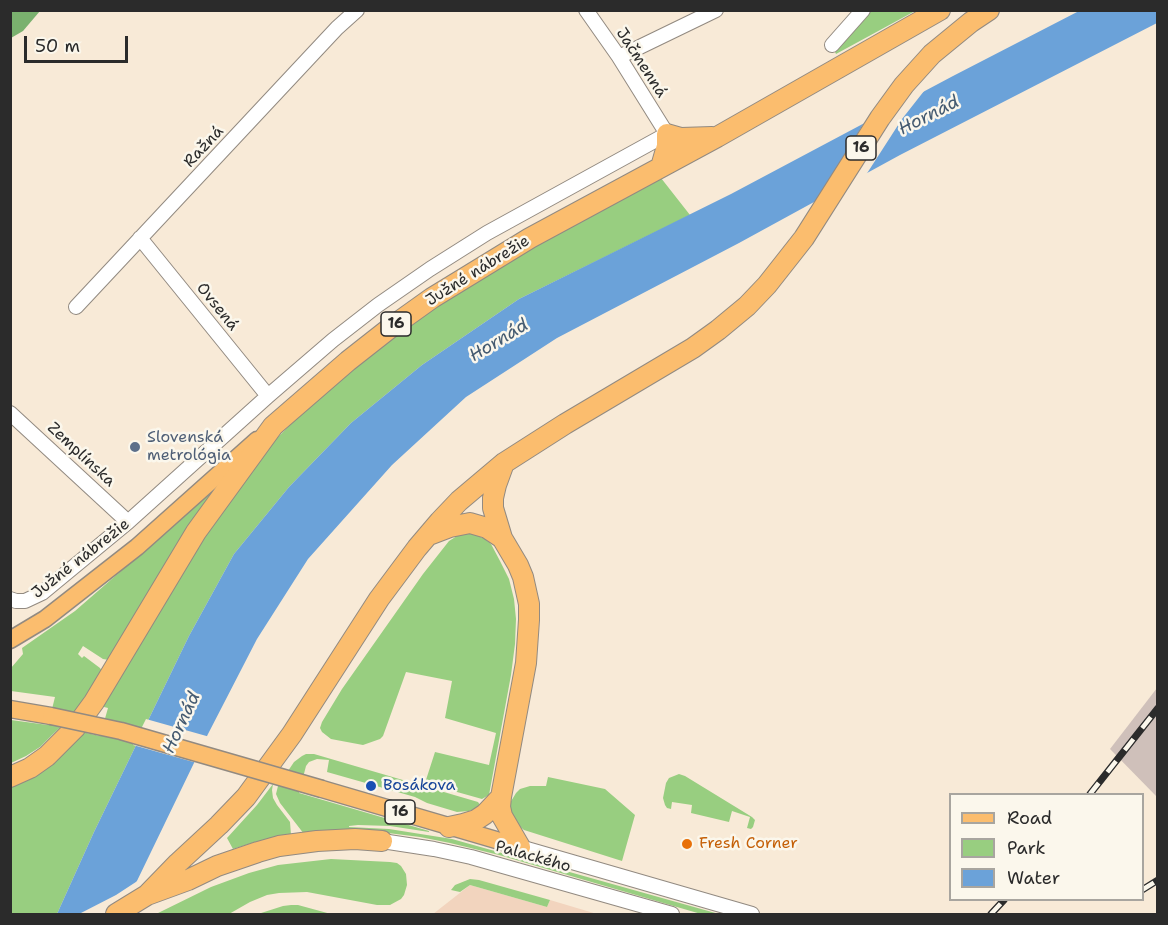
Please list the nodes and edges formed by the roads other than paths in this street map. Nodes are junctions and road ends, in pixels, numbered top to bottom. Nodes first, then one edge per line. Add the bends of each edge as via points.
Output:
1 (357, 10) edge
2 (586, 10) edge
3 (716, 10) edge
4 (863, 10) edge
5 (940, 10) edge
6 (989, 10) edge
7 (832, 45) dead end
8 (619, 57) junction
9 (667, 134) junction
10 (717, 137) junction
11 (661, 167) junction
12 (140, 238) junction
13 (76, 307) dead end
14 (268, 396) junction
15 (10, 413) edge
16 (273, 426) junction
17 (504, 463) junction
18 (128, 522) junction
19 (426, 536) junction
20 (502, 538) junction
21 (13, 600) edge
22 (10, 640) edge
23 (10, 709) edge
24 (10, 777) edge
25 (501, 797) junction
26 (449, 827) junction
27 (382, 841) joint
28 (520, 847) junction
29 (147, 896) junction
30 (116, 915) edge
31 (672, 915) edge
32 (752, 915) edge

1 - 12 street, Ražná
2 - 8 street, Jačmenná
3 - 8 street
4 - 7 street
5 - 10 highway, Južné nábrežie / 16
6 - 17 highway, 16 via 932,54 893,99 804,238 747,306 693,348
8 - 9 street, Jačmenná
9 - 10 highway via 681,138
9 - 11 highway
9 - 14 street, Južné nábrežie via 506,222 430,269 333,340
10 - 11 highway, Južné nábrežie / 16
11 - 16 highway, Južné nábrežie / 16 via 530,238 432,298 348,361
12 - 13 street, Ražná
12 - 14 street, Ovsená
14 - 18 street, Južné nábrežie
15 - 18 street, Zemplínska
16 - 22 main road, Južné nábrežie / 16 via 137,547 45,619
16 - 24 highway via 196,532 75,728 30,768
17 - 19 highway, 16 via 459,501
17 - 20 highway via 493,498
18 - 21 street, Južné nábrežie via 42,593 26,601
19 - 20 highway via 470,523
19 - 29 highway, 16 via 246,797
20 - 25 highway via 523,577 529,620 525,672
23 - 26 main road, 16, bridge via 121,731
25 - 26 highway via 476,820
25 - 28 highway via 502,816
26 - 28 main road, 16
27 - 29 highway via 345,839 279,846 239,857
27 - 31 street, Palackého via 471,857
28 - 32 street, Palackého
29 - 30 highway, 16

